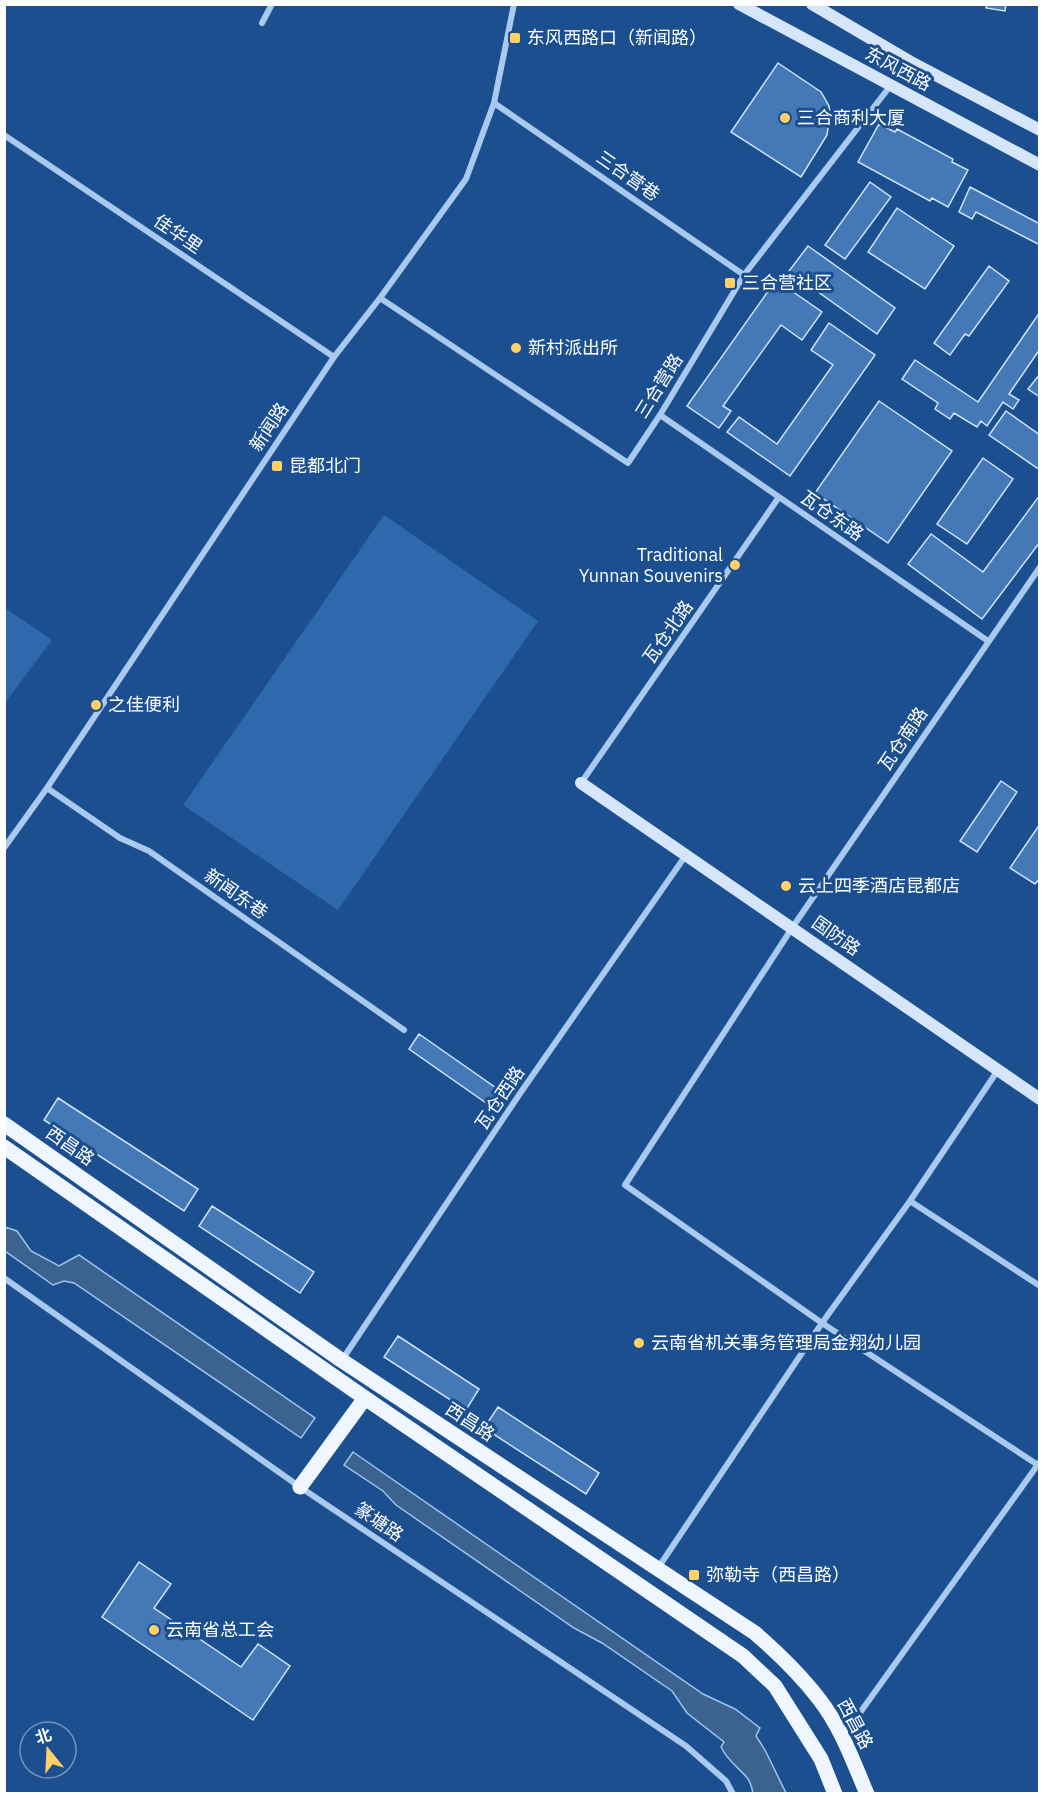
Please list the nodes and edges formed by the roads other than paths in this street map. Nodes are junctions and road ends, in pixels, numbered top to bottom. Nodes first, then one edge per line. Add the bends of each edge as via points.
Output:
1 (272, 4) edge
2 (514, 4) edge
3 (739, 4) edge
4 (812, 4) edge
5 (262, 23) dead end
6 (891, 85) junction
7 (494, 103) junction
8 (1040, 130) edge
9 (4, 135) edge
10 (1040, 165) edge
11 (744, 274) junction
12 (380, 298) junction
13 (334, 357) junction
14 (660, 415) junction
15 (779, 497) junction
16 (1040, 567) edge
17 (988, 641) junction
18 (581, 783) joint
19 (47, 788) junction
20 (4, 848) edge
21 (686, 855) junction
22 (792, 928) junction
23 (404, 1030) dead end
24 (998, 1070) junction
25 (1040, 1099) edge
26 (4, 1124) edge
27 (4, 1147) edge
28 (910, 1201) junction
29 (4, 1278) edge
30 (1040, 1286) edge
31 (822, 1323) junction
32 (341, 1360) junction
33 (365, 1398) junction
34 (1039, 1464) edge
35 (300, 1487) junction
36 (657, 1569) junction
37 (843, 1737) junction
38 (733, 1794) edge
39 (835, 1794) edge
40 (867, 1794) edge

1 - 5 street
2 - 7 street, 新闻路
3 - 6 main road, 东风西路
4 - 8 main road, 东风西路
6 - 10 main road, 东风西路
6 - 11 street, 三合营路
7 - 11 street, 三合营巷
7 - 12 street, 新闻路 via 466,179
9 - 13 street, 佳华里
11 - 14 street, 三合营路
12 - 13 street, 新闻路
12 - 14 street, 三合营路 via 628,463
13 - 19 street, 新闻路
14 - 15 street, 瓦仓东路
15 - 17 street, 瓦仓东路
15 - 18 street, 瓦仓北路
16 - 17 street, 瓦仓南路
17 - 22 street, 瓦仓南路
18 - 21 main road, 国防路
19 - 20 street, 新闻路
19 - 23 street, 新闻东巷 via 120,838 149,851
21 - 22 main road, 国防路
21 - 32 street, 瓦仓西路
22 - 24 main road, 国防路
22 - 31 street, 瓦仓南路 via 625,1185
24 - 25 main road, 国防路
24 - 28 street
26 - 32 main road, 西昌路
27 - 33 main road
28 - 30 street
28 - 31 street
29 - 35 street, 篆塘路
31 - 34 street
31 - 36 street
32 - 36 main road, 西昌路
33 - 35 main road
33 - 39 main road via 743,1656 775,1686 821,1759
34 - 37 street
35 - 38 street, 篆塘路 via 686,1746 726,1781
36 - 37 main road, 西昌路 via 755,1633 820,1700
37 - 40 main road, 西昌路

